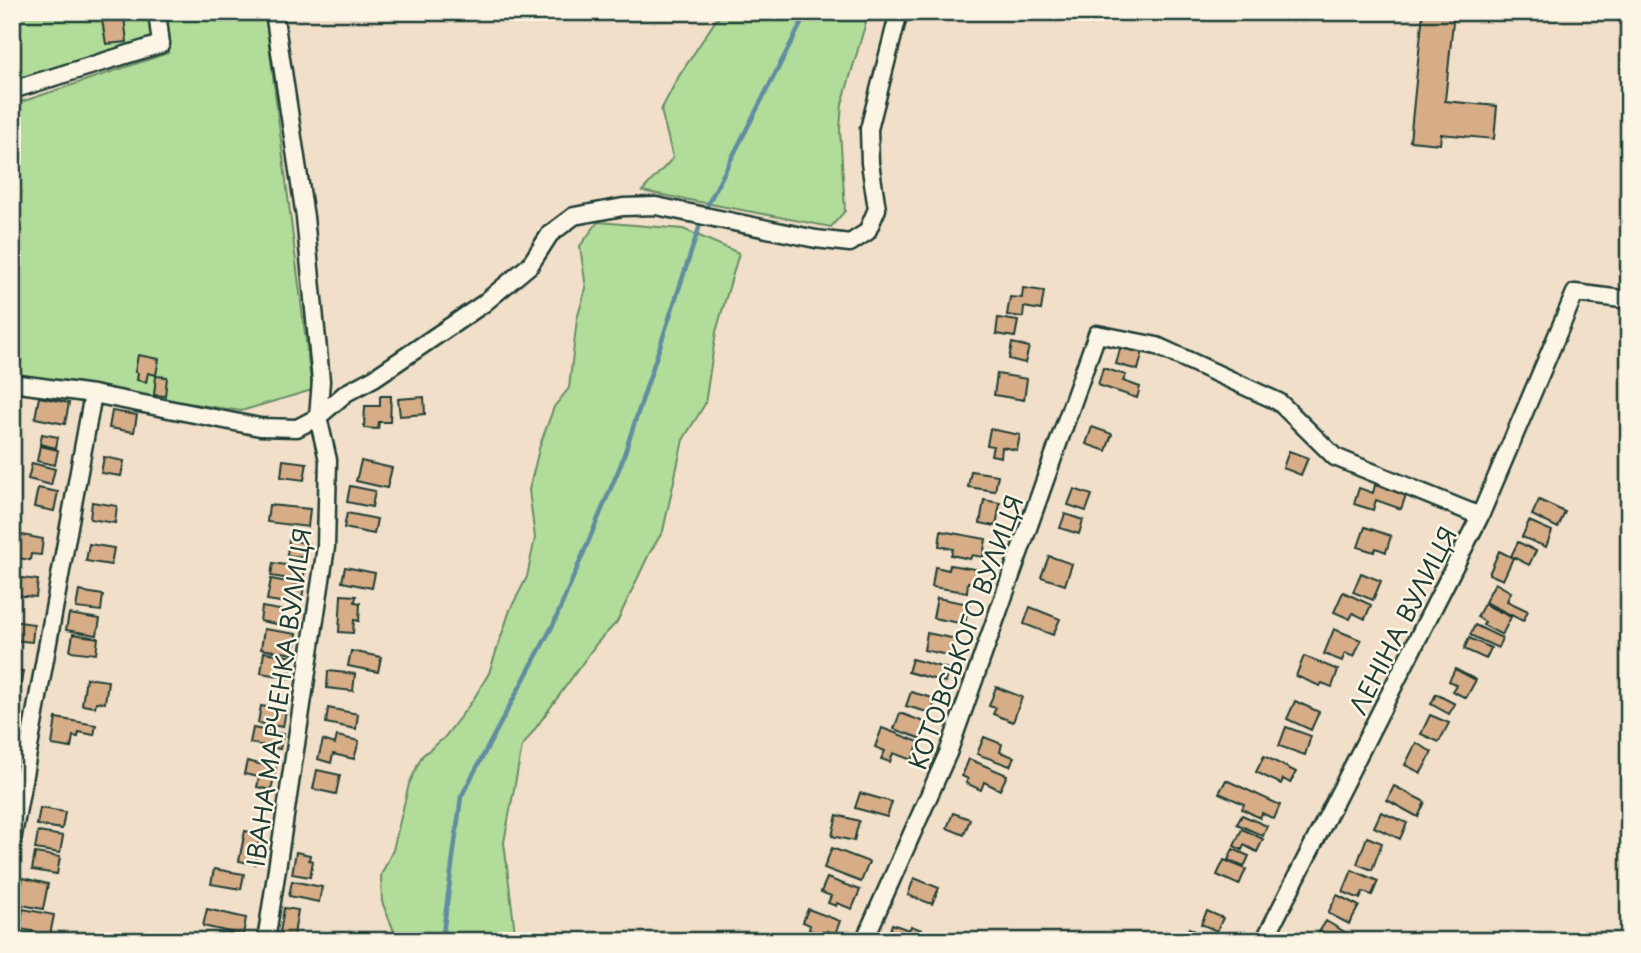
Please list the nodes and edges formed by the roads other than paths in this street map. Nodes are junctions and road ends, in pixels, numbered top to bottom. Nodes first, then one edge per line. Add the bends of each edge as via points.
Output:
1 (158, 12) edge
2 (274, 12) edge
3 (899, 12) edge
4 (12, 90) edge
5 (1629, 300) edge
6 (1097, 334) joint
7 (12, 383) edge
8 (93, 394) junction
9 (318, 417) junction
10 (1480, 516) junction
11 (12, 841) edge
12 (266, 941) edge
13 (864, 941) edge
14 (1264, 941) edge

1 - 4 street via 161,44
2 - 9 street, ІВАНА МАРЧЕНКА ВУЛИЦЯ via 305,217 321,381
3 - 9 street via 869,130 877,209 867,232 850,243 816,239 656,206 575,216 551,234 530,265 483,304 346,393
5 - 10 street via 1575,293
6 - 10 street, ЛЕНІНА ВУЛИЦЯ via 1157,346 1279,402 1335,457
6 - 13 street, КОТОВСЬКОГО ВУЛИЦЯ via 947,753
7 - 8 street
8 - 9 street via 260,427 297,428
8 - 11 street
9 - 12 street, ІВАНА МАРЧЕНКА ВУЛИЦЯ via 328,460 326,547
10 - 14 street, ЛЕНІНА ВУЛИЦЯ

